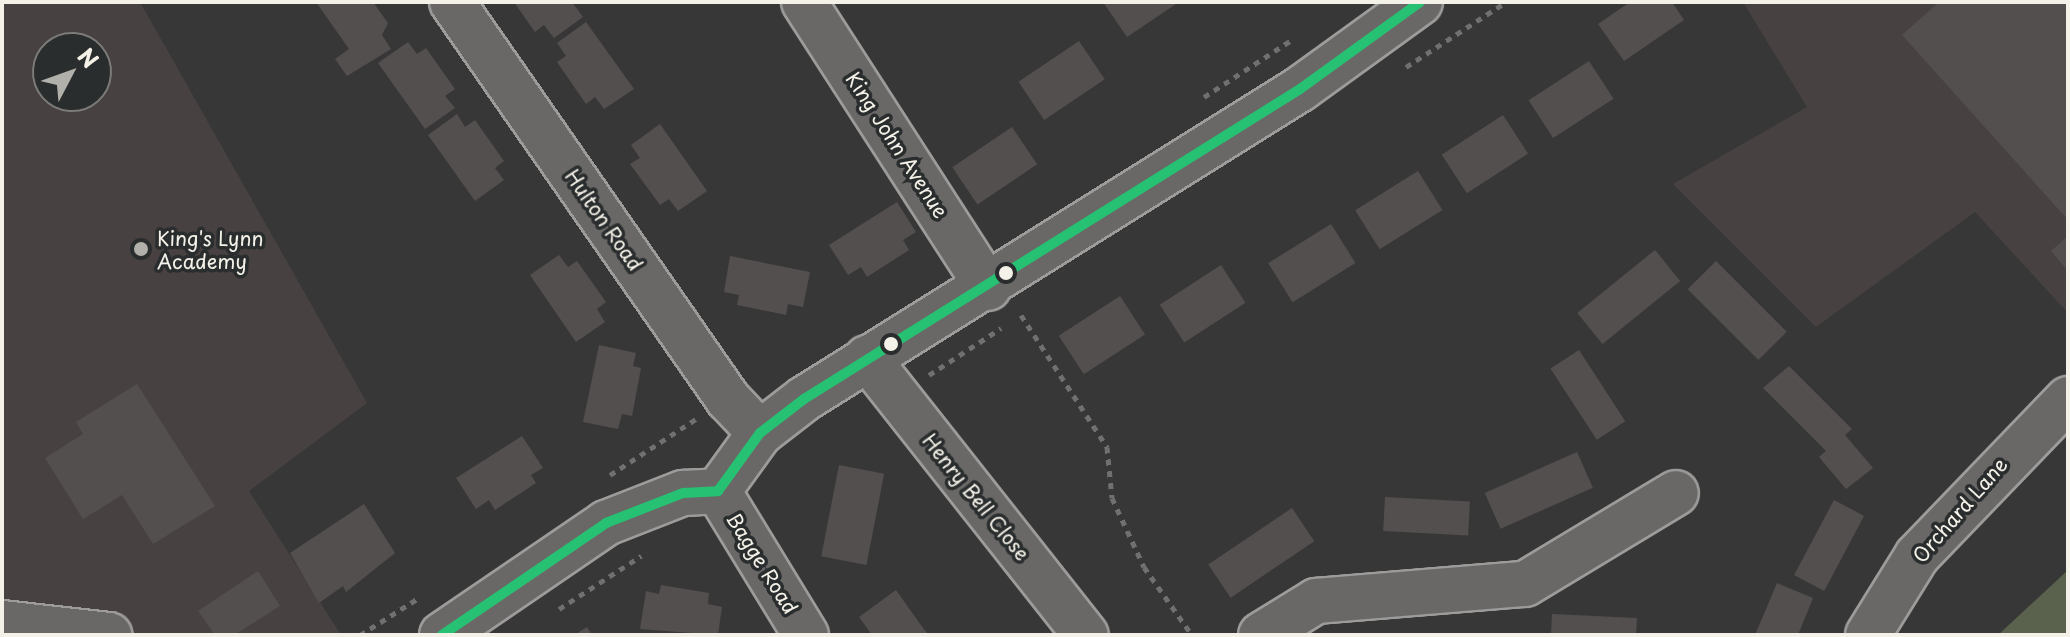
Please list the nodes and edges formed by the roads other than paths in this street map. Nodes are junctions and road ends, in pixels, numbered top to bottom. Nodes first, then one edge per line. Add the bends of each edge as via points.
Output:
1 (452, 2) edge
2 (804, 2) edge
3 (1420, 2) edge
4 (988, 288) junction
5 (867, 358) junction
6 (2068, 399) edge
7 (760, 433) junction
8 (718, 491) junction
9 (1676, 493) dead end
10 (2, 623) edge
11 (109, 635) edge
12 (442, 635) edge
13 (806, 635) edge
14 (1086, 635) edge
15 (1261, 635) edge
16 (1868, 635) edge

1 - 7 street, Hulton Road via 728,399
2 - 4 street, King John Avenue
3 - 4 street via 1300,89
4 - 5 street
5 - 7 street
5 - 14 street, Henry Bell Close
6 - 16 street, Orchard Lane via 1917,556
7 - 8 street
8 - 12 street via 683,493 606,523
8 - 13 street, Bagge Road
9 - 15 street via 1525,584 1316,601
10 - 11 street

